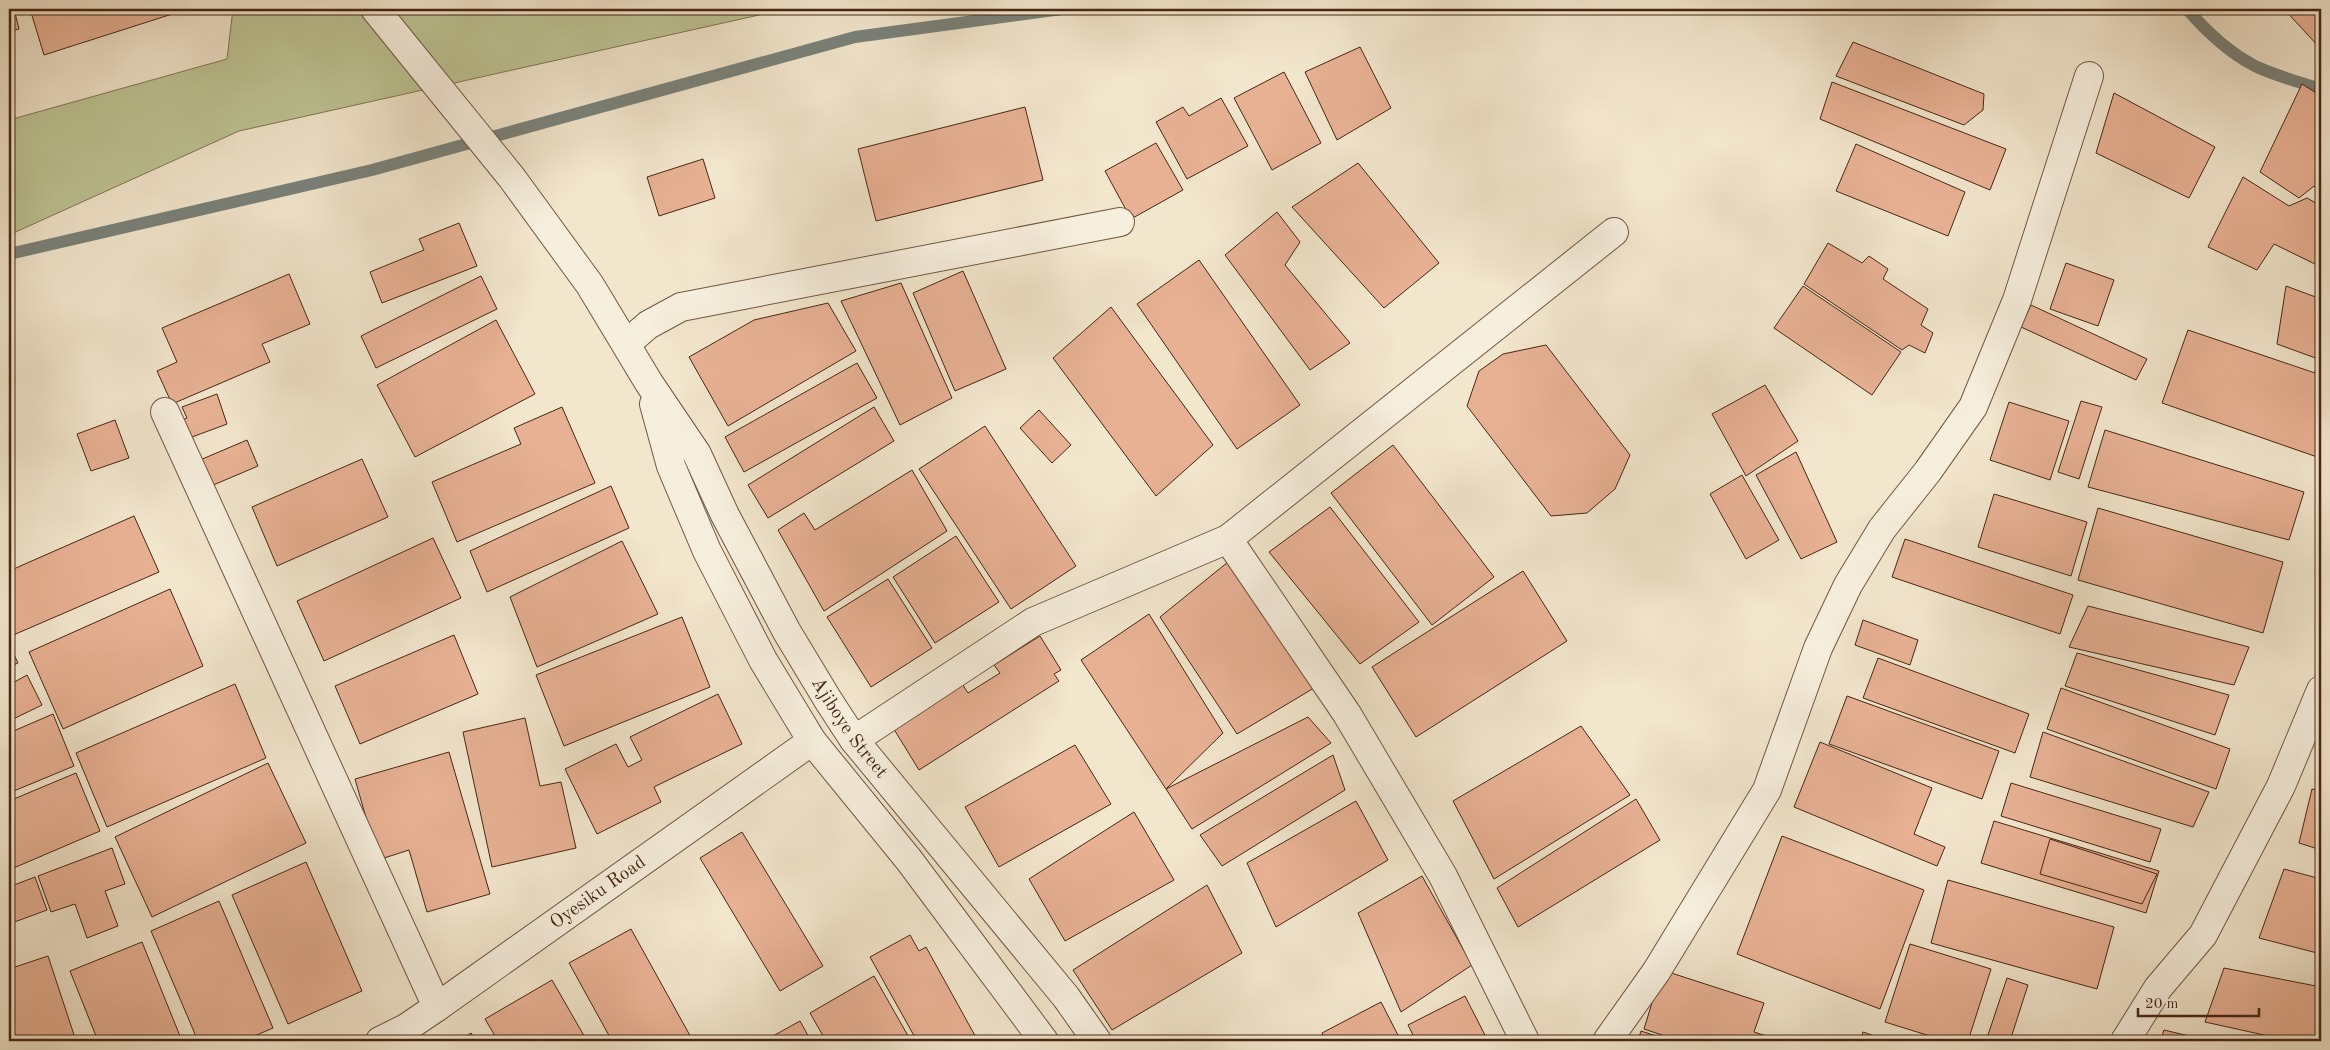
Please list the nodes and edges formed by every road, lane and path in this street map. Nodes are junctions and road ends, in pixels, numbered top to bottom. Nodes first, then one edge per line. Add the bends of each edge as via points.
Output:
1 (375, 9) edge
2 (2089, 76) dead end
3 (1120, 222) dead end
4 (1614, 232) dead end
5 (619, 334) junction
6 (649, 383) junction
7 (165, 412) dead end
8 (1228, 539) junction
9 (2321, 690) edge
10 (854, 740) junction
11 (812, 741) junction
12 (437, 1007) junction
13 (380, 1041) edge
14 (1044, 1041) edge
15 (1097, 1041) edge
16 (1525, 1041) edge
17 (1607, 1041) edge
18 (2125, 1041) edge

1 - 5 street, Ajiboye Street via 512,178 590,285
2 - 17 street via 2017,300 1973,407 1928,472 1882,529 1848,585 1818,648 1767,790 1656,972
3 - 5 street via 680,307 648,325
4 - 8 street
5 - 6 street, Ajiboye Street
6 - 10 street, Ajiboye Street via 696,454 787,632
6 - 11 street, Ajiboye Street via 671,466 707,551 763,660
7 - 12 street
8 - 10 street via 1033,622
8 - 16 street via 1347,714 1443,876
9 - 18 street via 2281,786 2203,935 2158,988
10 - 15 street, Ajiboye Street via 1060,989
11 - 12 street, Oyesiku Road
11 - 14 street, Ajiboye Street via 909,860
12 - 13 street, Oyesiku Road

